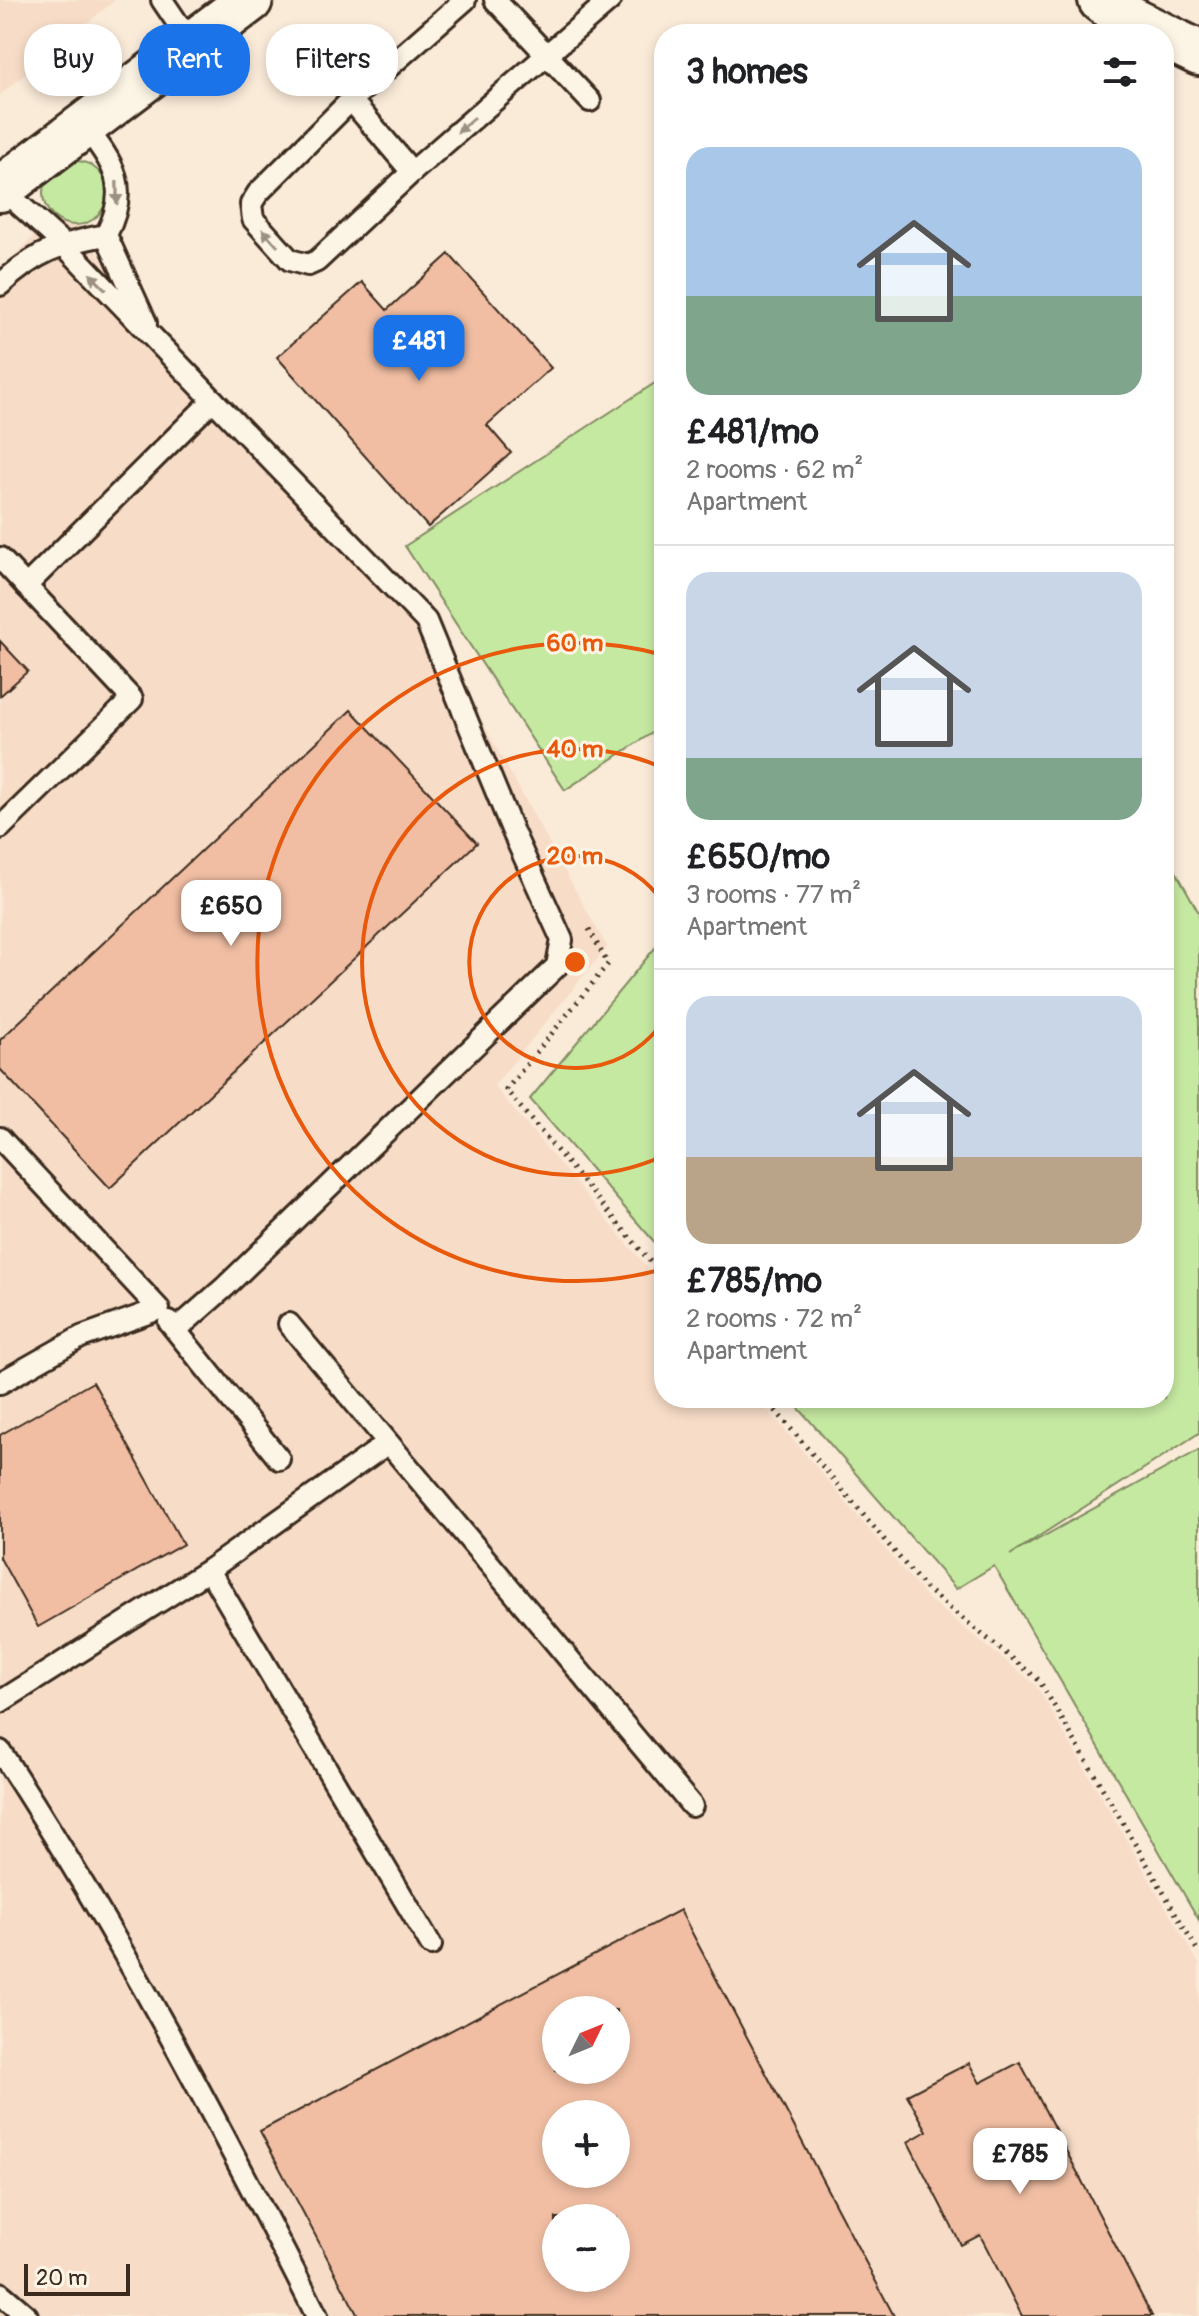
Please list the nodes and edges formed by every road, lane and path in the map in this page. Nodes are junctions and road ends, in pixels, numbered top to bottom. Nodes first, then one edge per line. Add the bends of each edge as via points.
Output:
1 (162, 0) edge
2 (250, 0) edge
3 (465, 0) edge
4 (495, 0) edge
5 (610, 0) edge
6 (1101, 0) edge
7 (178, 24) edge
8 (217, 24) edge
9 (1140, 24) edge
10 (1174, 41) edge
11 (1199, 53) edge
12 (546, 56) junction
13 (138, 84) edge
14 (351, 100) junction
15 (590, 101) dead end
16 (84, 125) junction
17 (412, 172) junction
18 (0, 189) edge
19 (106, 235) junction
20 (62, 243) junction
21 (0, 285) edge
22 (153, 337) junction
23 (213, 400) junction
24 (0, 558) edge
25 (26, 586) junction
26 (0, 828) edge
27 (0, 1138) edge
28 (159, 1309) junction
29 (289, 1324) dead end
30 (176, 1330) junction
31 (0, 1383) edge
32 (773, 1408) edge
33 (388, 1443) junction
34 (279, 1459) dead end
35 (209, 1570) junction
36 (0, 1702) edge
37 (0, 1751) edge
38 (692, 1806) dead end
39 (431, 1945) dead end
40 (1199, 1953) edge
41 (0, 2293) edge
42 (27, 2316) edge
43 (317, 2316) edge

1 - 7 lane
2 - 8 main road
3 - 14 lane
4 - 12 lane
5 - 12 lane
6 - 9 main road
10 - 11 main road
12 - 15 lane
12 -> 17 lane
13 - 16 main road
14 - 17 lane
17 -> 14 lane via 308,265 290,260 253,219 251,204 258,193
16 - 18 main road
16 -> 19 lane via 117,177 117,212
18 - 20 lane
19 - 20 lane
19 - 22 lane
20 - 21 lane via 29,258
22 -> 20 lane
22 - 23 lane
23 - 25 lane
23 - 30 lane via 426,621 562,940 557,966
24 - 25 lane
25 - 26 lane via 132,699
27 - 28 lane
28 - 30 lane
28 - 31 lane via 81,1337
29 - 33 lane
30 - 34 lane
32 - 40 path via 925,1588 1039,1680
33 - 35 lane
33 - 38 lane
35 - 36 lane
35 - 39 lane
37 - 43 lane via 203,2092
41 - 42 lane

